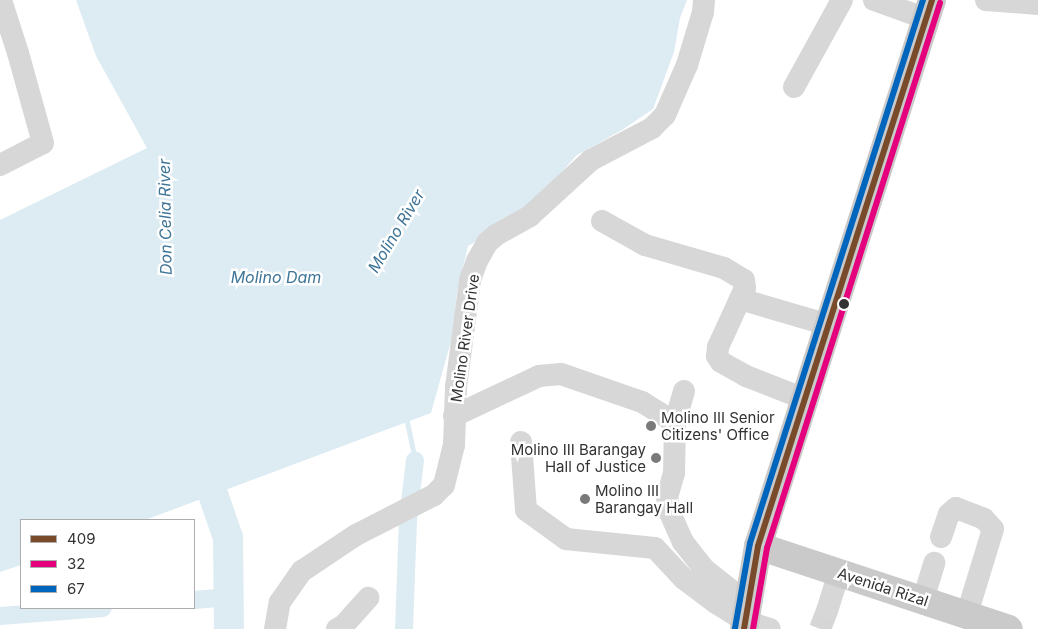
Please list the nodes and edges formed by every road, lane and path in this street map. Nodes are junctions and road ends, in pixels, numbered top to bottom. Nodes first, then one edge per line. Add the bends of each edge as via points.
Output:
1 (0, 0) edge
2 (704, 0) edge
3 (842, 0) edge
4 (874, 0) edge
5 (986, 0) edge
6 (1038, 4) edge
7 (929, 9) edge
8 (9, 58) edge
9 (794, 87) dead end
10 (0, 165) edge
11 (602, 221) dead end
12 (740, 299) junction
13 (829, 325) junction
14 (684, 391) dead end
15 (805, 399) junction
16 (454, 416) junction
17 (674, 423) junction
18 (521, 442) dead end
19 (941, 538) dead end
20 (758, 546) junction
21 (934, 563) dead end
22 (838, 572) junction
23 (368, 598) dead end
24 (923, 600) junction
25 (828, 608) tunnel mouth
26 (751, 614) edge
27 (969, 620) edge
28 (274, 629) edge
29 (337, 629) edge
30 (1008, 629) edge

1 - 8 street
2 - 16 street, Molino River Drive via 704,12 687,65 666,115 652,128 592,160 530,216 496,234 487,243 470,280
3 - 9 street
4 - 7 street
5 - 6 street
7 - 13 main road
8 - 10 street via 43,143
11 - 12 street via 645,245 738,275 746,283
12 - 13 street
12 - 15 street via 717,356 721,362 746,376
13 - 15 main road
14 - 17 street
15 - 20 main road
16 - 17 street via 539,376 561,374 642,402
16 - 28 street, Molino River Drive via 454,445 444,485 434,495 356,535 302,571 280,602
17 - 26 street via 674,473 688,517 697,536
18 - 26 street via 526,510 566,539 655,548 684,579
19 - 27 street via 948,514 956,508 984,520 992,529
20 - 22 main road, Avenida Rizal
20 - 26 main road
21 - 24 street
22 - 24 main road, Avenida Rizal
22 - 25 street
23 - 29 street
24 - 27 main road, Avenida Rizal
27 - 30 main road, Avenida Rizal

